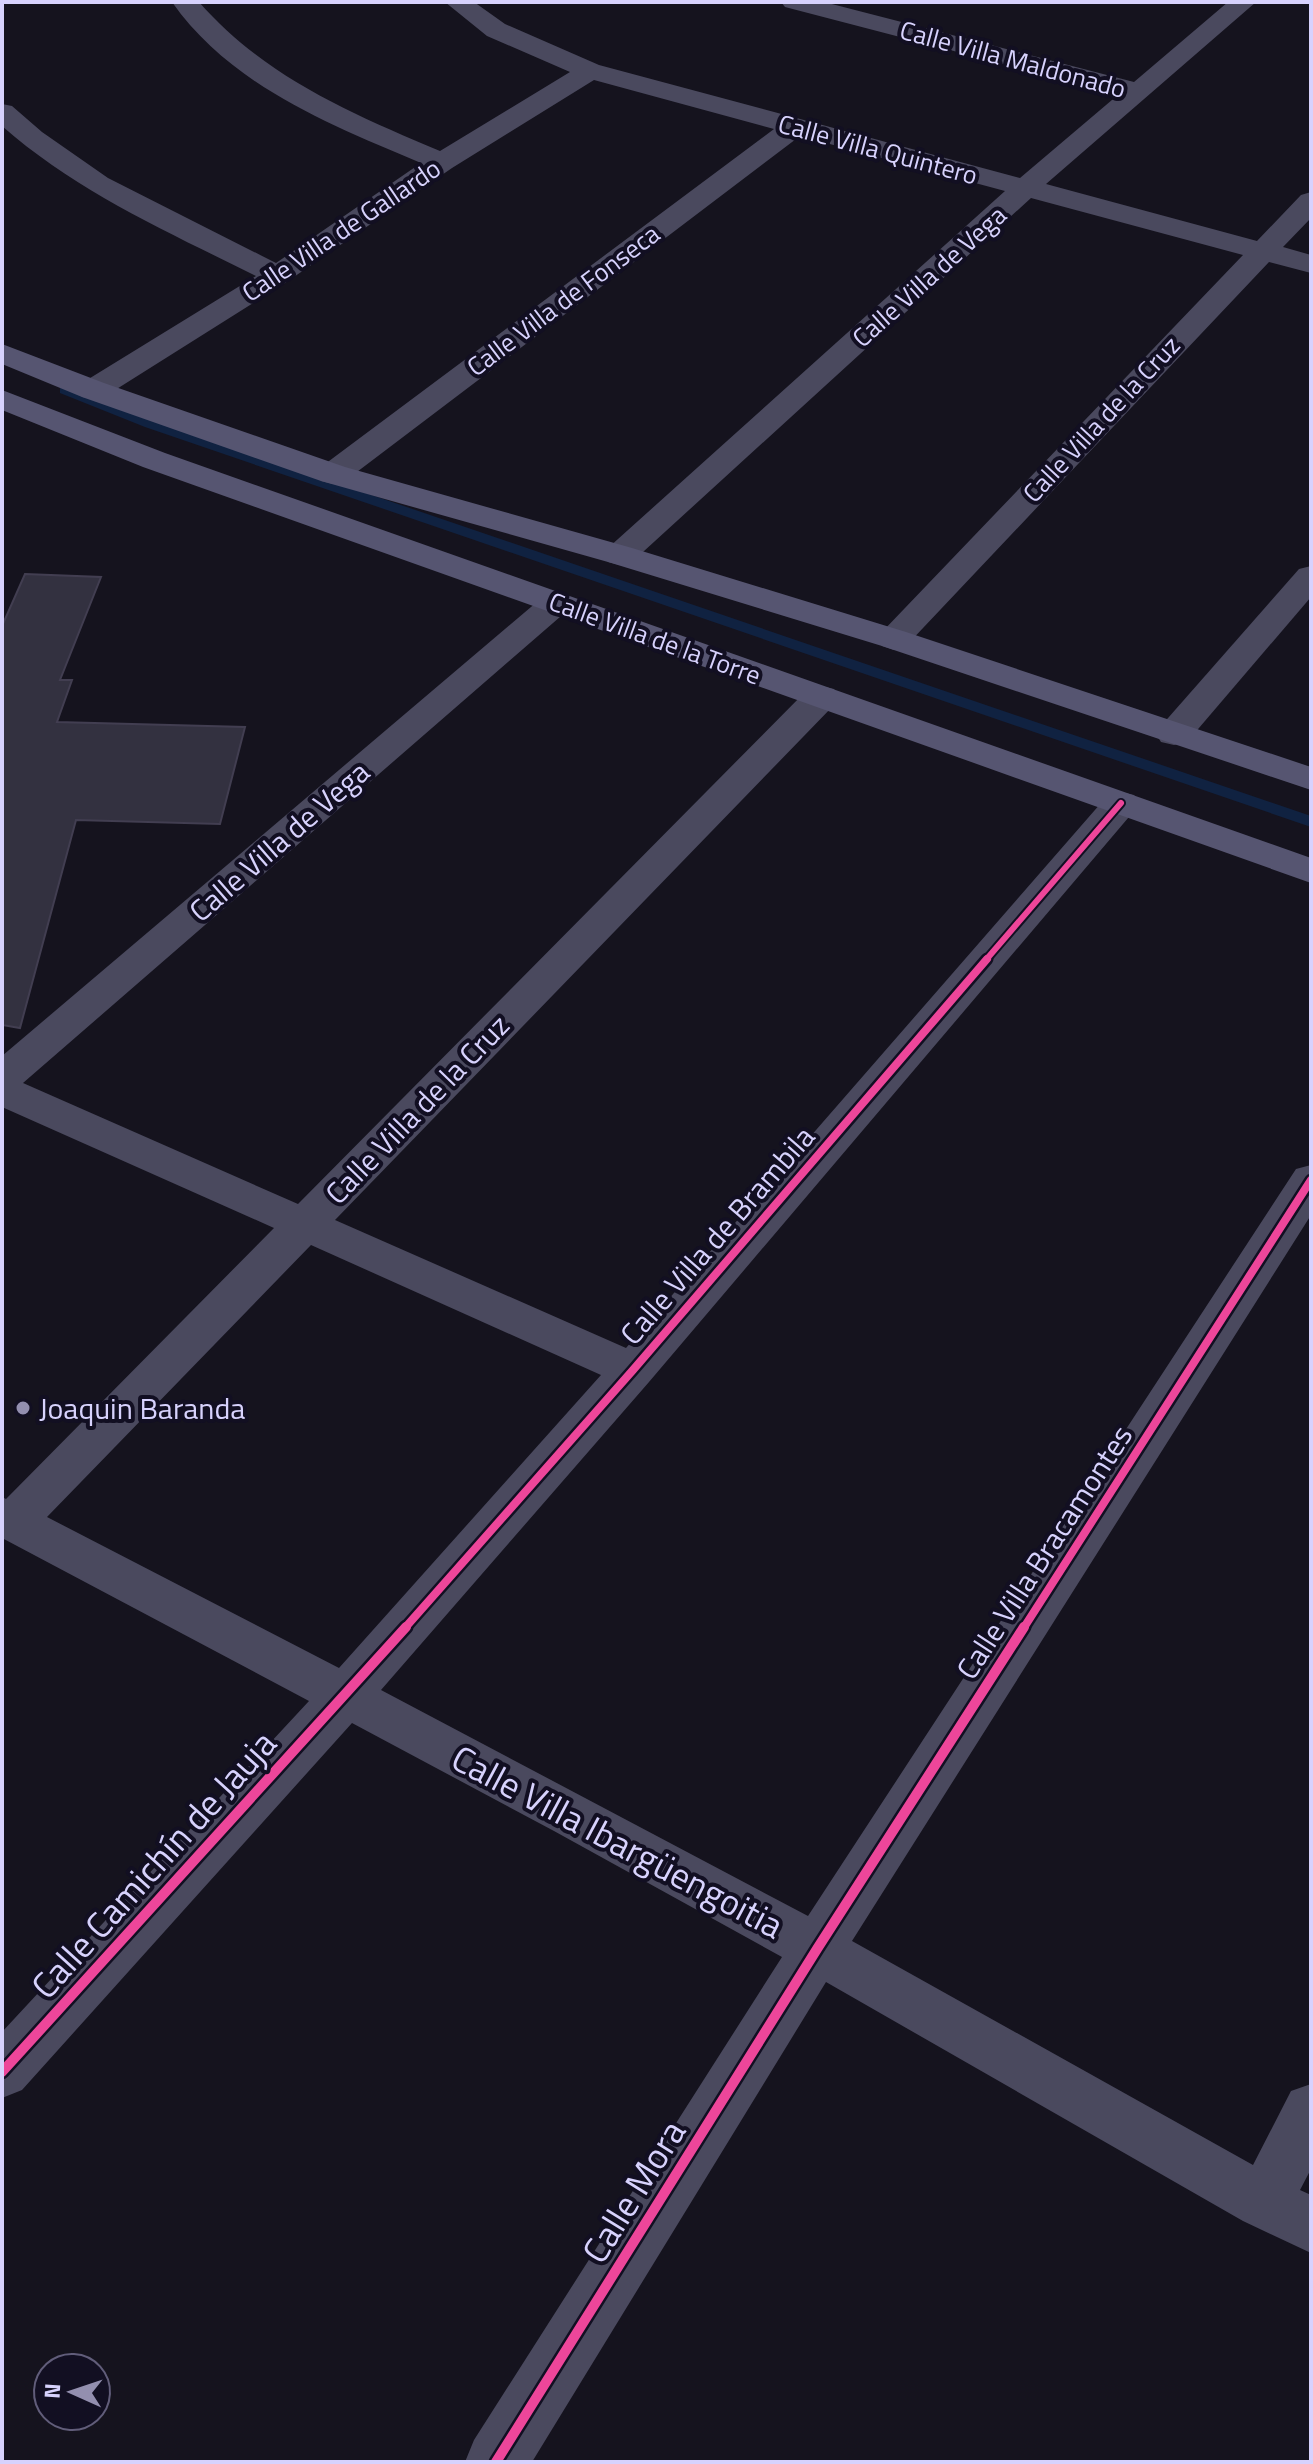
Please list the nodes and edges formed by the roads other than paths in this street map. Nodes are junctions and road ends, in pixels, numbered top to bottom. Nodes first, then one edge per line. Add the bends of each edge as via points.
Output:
1 (185, 2) edge
2 (458, 2) edge
3 (794, 2) edge
4 (1238, 3) edge
5 (590, 71) junction
6 (1139, 91) junction
7 (2, 112) edge
8 (794, 127) junction
9 (442, 162) junction
10 (1025, 188) junction
11 (1311, 201) edge
12 (1261, 250) junction
13 (1311, 264) edge
14 (278, 275) junction
15 (2, 353) edge
16 (93, 390) junction
17 (2, 399) edge
18 (333, 474) junction
19 (620, 555) junction
20 (1311, 576) edge
21 (556, 603) junction
22 (894, 639) junction
23 (821, 697) junction
24 (1174, 734) junction
25 (1311, 779) edge
26 (1121, 803) junction
27 (1311, 871) edge
28 (2, 1078) edge
29 (2, 1090) edge
30 (1311, 1180) edge
31 (305, 1224) junction
32 (633, 1370) junction
33 (8, 1518) edge
34 (346, 1695) junction
35 (817, 1949) junction
36 (2, 2072) edge
37 (1311, 2110) edge
38 (1288, 2214) edge
39 (496, 2462) edge

1 - 9 street via 220,43 310,106
2 - 5 street, Calle Villa Quintero via 496,30
3 - 6 street, Calle Villa Maldonado
4 - 6 street, Calle Villa de Vega
5 - 8 street, Calle Villa Quintero
5 - 9 street, Calle Villa de Gallardo
6 - 10 street, Calle Villa de Vega
7 - 14 street via 112,192
8 - 10 street, Calle Villa Quintero
8 - 18 street, Calle Villa de Fonseca
9 - 14 street, Calle Villa de Gallardo
10 - 12 street, Calle Villa Quintero
10 - 19 street, Calle Villa de Vega
11 - 12 street, Calle Villa de la Cruz
12 - 13 street, Calle Villa Quintero
12 - 22 street, Calle Villa de la Cruz
14 - 16 street, Calle Villa de Gallardo
15 - 16 street
16 - 18 street
17 - 21 street, Calle Villa de la Torre via 154,460
18 - 19 street
19 - 22 street
20 - 24 street
21 - 23 street, Calle Villa de la Torre
21 - 28 street, Calle Villa de Vega
22 - 24 street
23 - 26 street, Calle Villa de la Torre
23 - 31 street, Calle Villa de la Cruz
24 - 25 street
26 - 27 street, Calle Villa de la Torre
26 - 32 street, Calle Villa de Brambila
29 - 31 street
30 - 35 street, Calle Villa Bracamontes
31 - 32 street
31 - 33 street, Calle Villa de la Cruz
32 - 34 street, Calle Villa de Brambila
33 - 34 street, Calle Villa Ibargüengoitia
34 - 35 street, Calle Villa Ibargüengoitia
34 - 36 street, Calle Camichín de Jauja
35 - 38 street, Calle Villa Ibargüengoitia
35 - 39 street, Calle Mora
37 - 38 street

